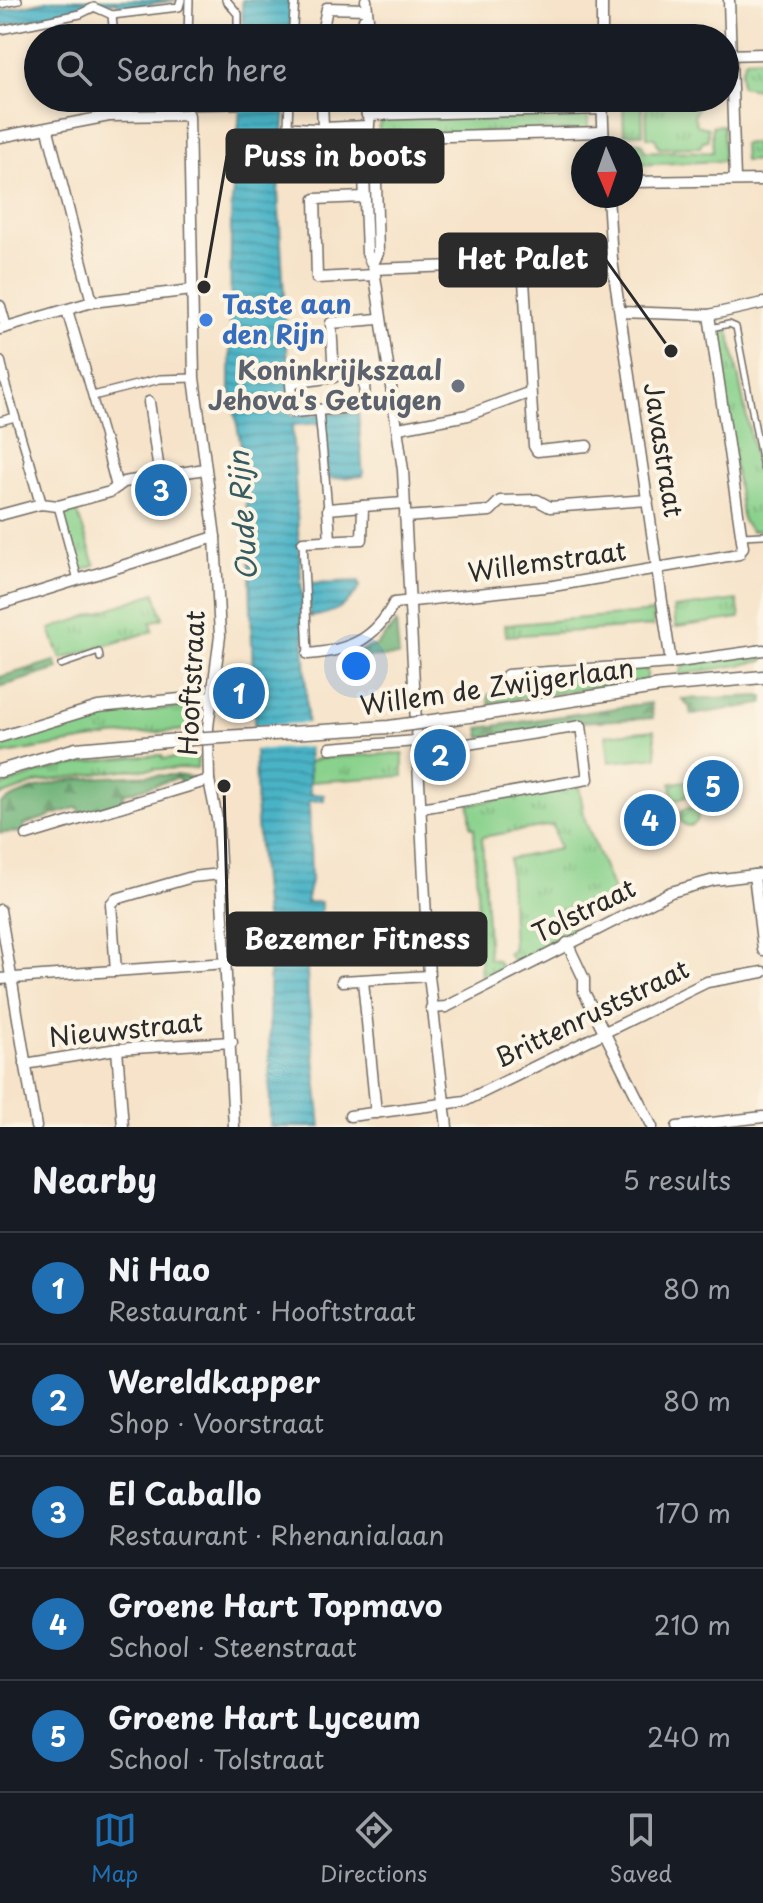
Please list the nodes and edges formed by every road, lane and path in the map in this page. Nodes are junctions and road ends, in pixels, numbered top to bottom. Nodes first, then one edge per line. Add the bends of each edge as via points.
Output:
1 (18, 0) edge
2 (181, 0) edge
3 (189, 0) edge
4 (226, 0) edge
5 (295, 0) edge
6 (602, 0) edge
7 (729, 0) edge
8 (0, 4) edge
9 (366, 4) edge
10 (112, 15) junction
11 (29, 24) edge
12 (113, 24) edge
13 (188, 24) edge
14 (238, 24) edge
15 (293, 24) edge
16 (324, 24) edge
17 (364, 24) edge
18 (368, 24) edge
19 (602, 24) edge
20 (729, 24) edge
21 (24, 25) edge
22 (4, 29) edge
23 (763, 46) edge
24 (751, 54) junction
25 (763, 54) edge
26 (739, 55) edge
27 (141, 112) edge
28 (189, 112) edge
29 (288, 112) edge
30 (322, 112) edge
31 (365, 112) edge
32 (369, 112) edge
33 (484, 112) edge
34 (602, 112) edge
35 (731, 112) edge
36 (367, 121) junction
37 (323, 128) junction
38 (48, 130) junction
39 (603, 132) junction
40 (603, 136) edge
41 (0, 137) edge
42 (368, 138) junction
43 (735, 179) junction
44 (763, 180) edge
45 (643, 182) edge
46 (365, 197) junction
47 (609, 208) edge
48 (612, 260) junction
49 (523, 264) junction
50 (374, 269) junction
51 (192, 290) junction
52 (92, 302) junction
53 (763, 303) edge
54 (0, 306) edge
55 (67, 310) junction
56 (620, 312) junction
57 (709, 315) junction
58 (378, 319) junction
59 (3, 328) edge
60 (710, 329) junction
61 (0, 362) edge
62 (85, 371) joint
63 (194, 378) junction
64 (4, 379) joint
65 (364, 382) dead end
66 (528, 393) junction
67 (93, 396) junction
68 (149, 402) dead end
69 (395, 403) junction
70 (365, 406) junction
71 (319, 411) junction
72 (15, 417) junction
73 (0, 421) edge
74 (399, 428) junction
75 (105, 441) joint
76 (587, 446) dead end
77 (29, 462) joint
78 (763, 468) edge
79 (205, 469) junction
80 (160, 478) junction
81 (117, 487) junction
82 (648, 500) junction
83 (404, 503) junction
84 (41, 504) junction
85 (58, 506) junction
86 (363, 506) junction
87 (328, 509) junction
88 (0, 515) edge
89 (405, 517) junction
90 (763, 535) edge
91 (742, 536) junction
92 (215, 537) junction
93 (330, 540) junction
94 (303, 542) joint
95 (659, 568) junction
96 (78, 580) junction
97 (408, 600) junction
98 (0, 604) edge
99 (763, 650) edge
100 (308, 654) joint
101 (100, 658) dead end
102 (671, 663) junction
103 (61, 665) dead end
104 (507, 675) dead end
105 (763, 677) edge
106 (211, 696) junction
107 (0, 737) edge
108 (417, 747) junction
109 (330, 748) dead end
110 (0, 771) edge
111 (209, 780) junction
112 (421, 808) junction
113 (27, 835) dead end
114 (221, 874) junction
115 (759, 874) edge
116 (0, 910) edge
117 (567, 943) junction
118 (763, 950) edge
119 (227, 963) junction
120 (116, 971) junction
121 (763, 972) edge
122 (429, 976) junction
123 (0, 979) edge
124 (12, 980) junction
125 (342, 981) dead end
126 (363, 981) junction
127 (431, 1008) junction
128 (604, 1033) junction
129 (232, 1042) junction
130 (117, 1049) junction
131 (25, 1064) junction
132 (444, 1104) junction
133 (376, 1113) junction
134 (350, 1116) dead end
135 (763, 1117) edge
136 (36, 1127) edge
137 (123, 1127) edge
138 (234, 1127) edge
139 (447, 1127) edge
140 (652, 1127) edge
141 (677, 1127) edge

1 - 8 street
2 - 10 street via 179,7
3 - 13 street
4 - 14 street via 238,14
5 - 15 street
6 - 19 street
7 - 20 street
9 - 16 street via 327,8
9 - 17 street
9 - 18 street
10 - 11 street via 94,7
10 - 12 street
21 - 22 street
23 - 24 street
24 - 25 street
24 - 26 street
27 - 38 street
28 - 51 street, Hooftstraat
29 - 37 street via 288,126
30 - 37 street
31 - 36 street
32 - 36 street
33 - 36 street
34 - 39 street
35 - 43 street
36 - 37 street
36 - 42 street
38 - 41 street
38 - 52 street
39 - 40 street
39 - 42 street
42 - 46 street via 363,148
42 - 50 street via 375,154
43 - 44 street
43 - 45 street
46 - 50 street via 367,253
46 - 50 street via 315,199 317,281
47 - 48 street, Javastraat
48 - 49 street
48 - 56 street, Javastraat
49 - 50 street
49 - 66 street
50 - 58 street
51 - 52 street
51 - 63 street, Hooftstraat
52 - 55 street
53 - 57 street
54 - 59 street
55 - 59 street
55 - 62 street
56 - 57 street
56 - 82 street, Javastraat
57 - 60 street
58 - 69 street
58 - 71 street via 331,323 334,377 291,383 293,412
60 - 78 lane via 736,327
60 - 91 street
61 - 64 street
62 - 67 street
63 - 67 street via 160,379
63 - 79 street, Hooftstraat
64 - 72 street
65 - 70 street
66 - 74 street via 468,415
66 - 76 street via 537,451
67 - 75 street
68 - 80 street
69 - 70 street
69 - 74 street
70 - 71 street
71 - 87 street
72 - 73 street
72 - 77 street
74 - 83 street
75 - 81 street
77 - 84 street
79 - 80 street
79 - 92 street, Hooftstraat
80 - 81 street
81 - 85 street
82 - 89 street via 550,507 537,500 500,501 490,511
82 - 95 street, Javastraat
83 - 86 street
83 - 89 street
84 - 85 street
84 - 88 street
85 - 96 street
86 - 87 street
86 - 93 street via 362,539
87 - 93 street
89 - 97 street
90 - 91 lane
91 - 95 street, Willemstraat via 739,554
92 - 96 street
92 - 106 street, Hooftstraat via 220,636
93 - 94 street
94 - 100 street
95 - 97 street, Willemstraat via 474,596
95 - 102 street, Javastraat
96 - 98 street
97 - 100 street via 394,603 366,639 345,650
97 - 108 street
99 - 102 street
101 - 103 lane via 99,652
102 - 104 street
105 - 110 street, Willem de Zwijgerlaan, bridge via 661,686 389,727 76,749
106 - 107 street via 98,707
106 - 111 street, Hooftstraat
108 - 109 street
108 - 112 street
108 - 112 street via 581,726 588,779
111 - 113 street
111 - 114 street, Hooftstraat
112 - 122 street
114 - 119 street, Hooftstraat
114 - 120 street via 116,899 111,904
115 - 117 street, Tolstraat via 671,892
115 - 118 street
116 - 124 street
117 - 127 street, Tolstraat via 446,1007
117 - 128 street
119 - 120 street
119 - 129 street, Hooftstraat
120 - 124 street
121 - 128 street, Brittenruststraat via 707,982
122 - 126 street
122 - 127 street
123 - 124 street
124 - 131 street
125 - 126 street
126 - 133 street
127 - 132 street
128 - 132 street, Brittenruststraat via 465,1101
128 - 140 street
129 - 130 street, Nieuwstraat
129 - 138 street, Hooftstraat
130 - 131 street, Nieuwstraat
130 - 137 street
131 - 136 street
132 - 133 street, Brittenruststraat
132 - 139 street
133 - 134 street, Brittenruststraat
135 - 141 street

